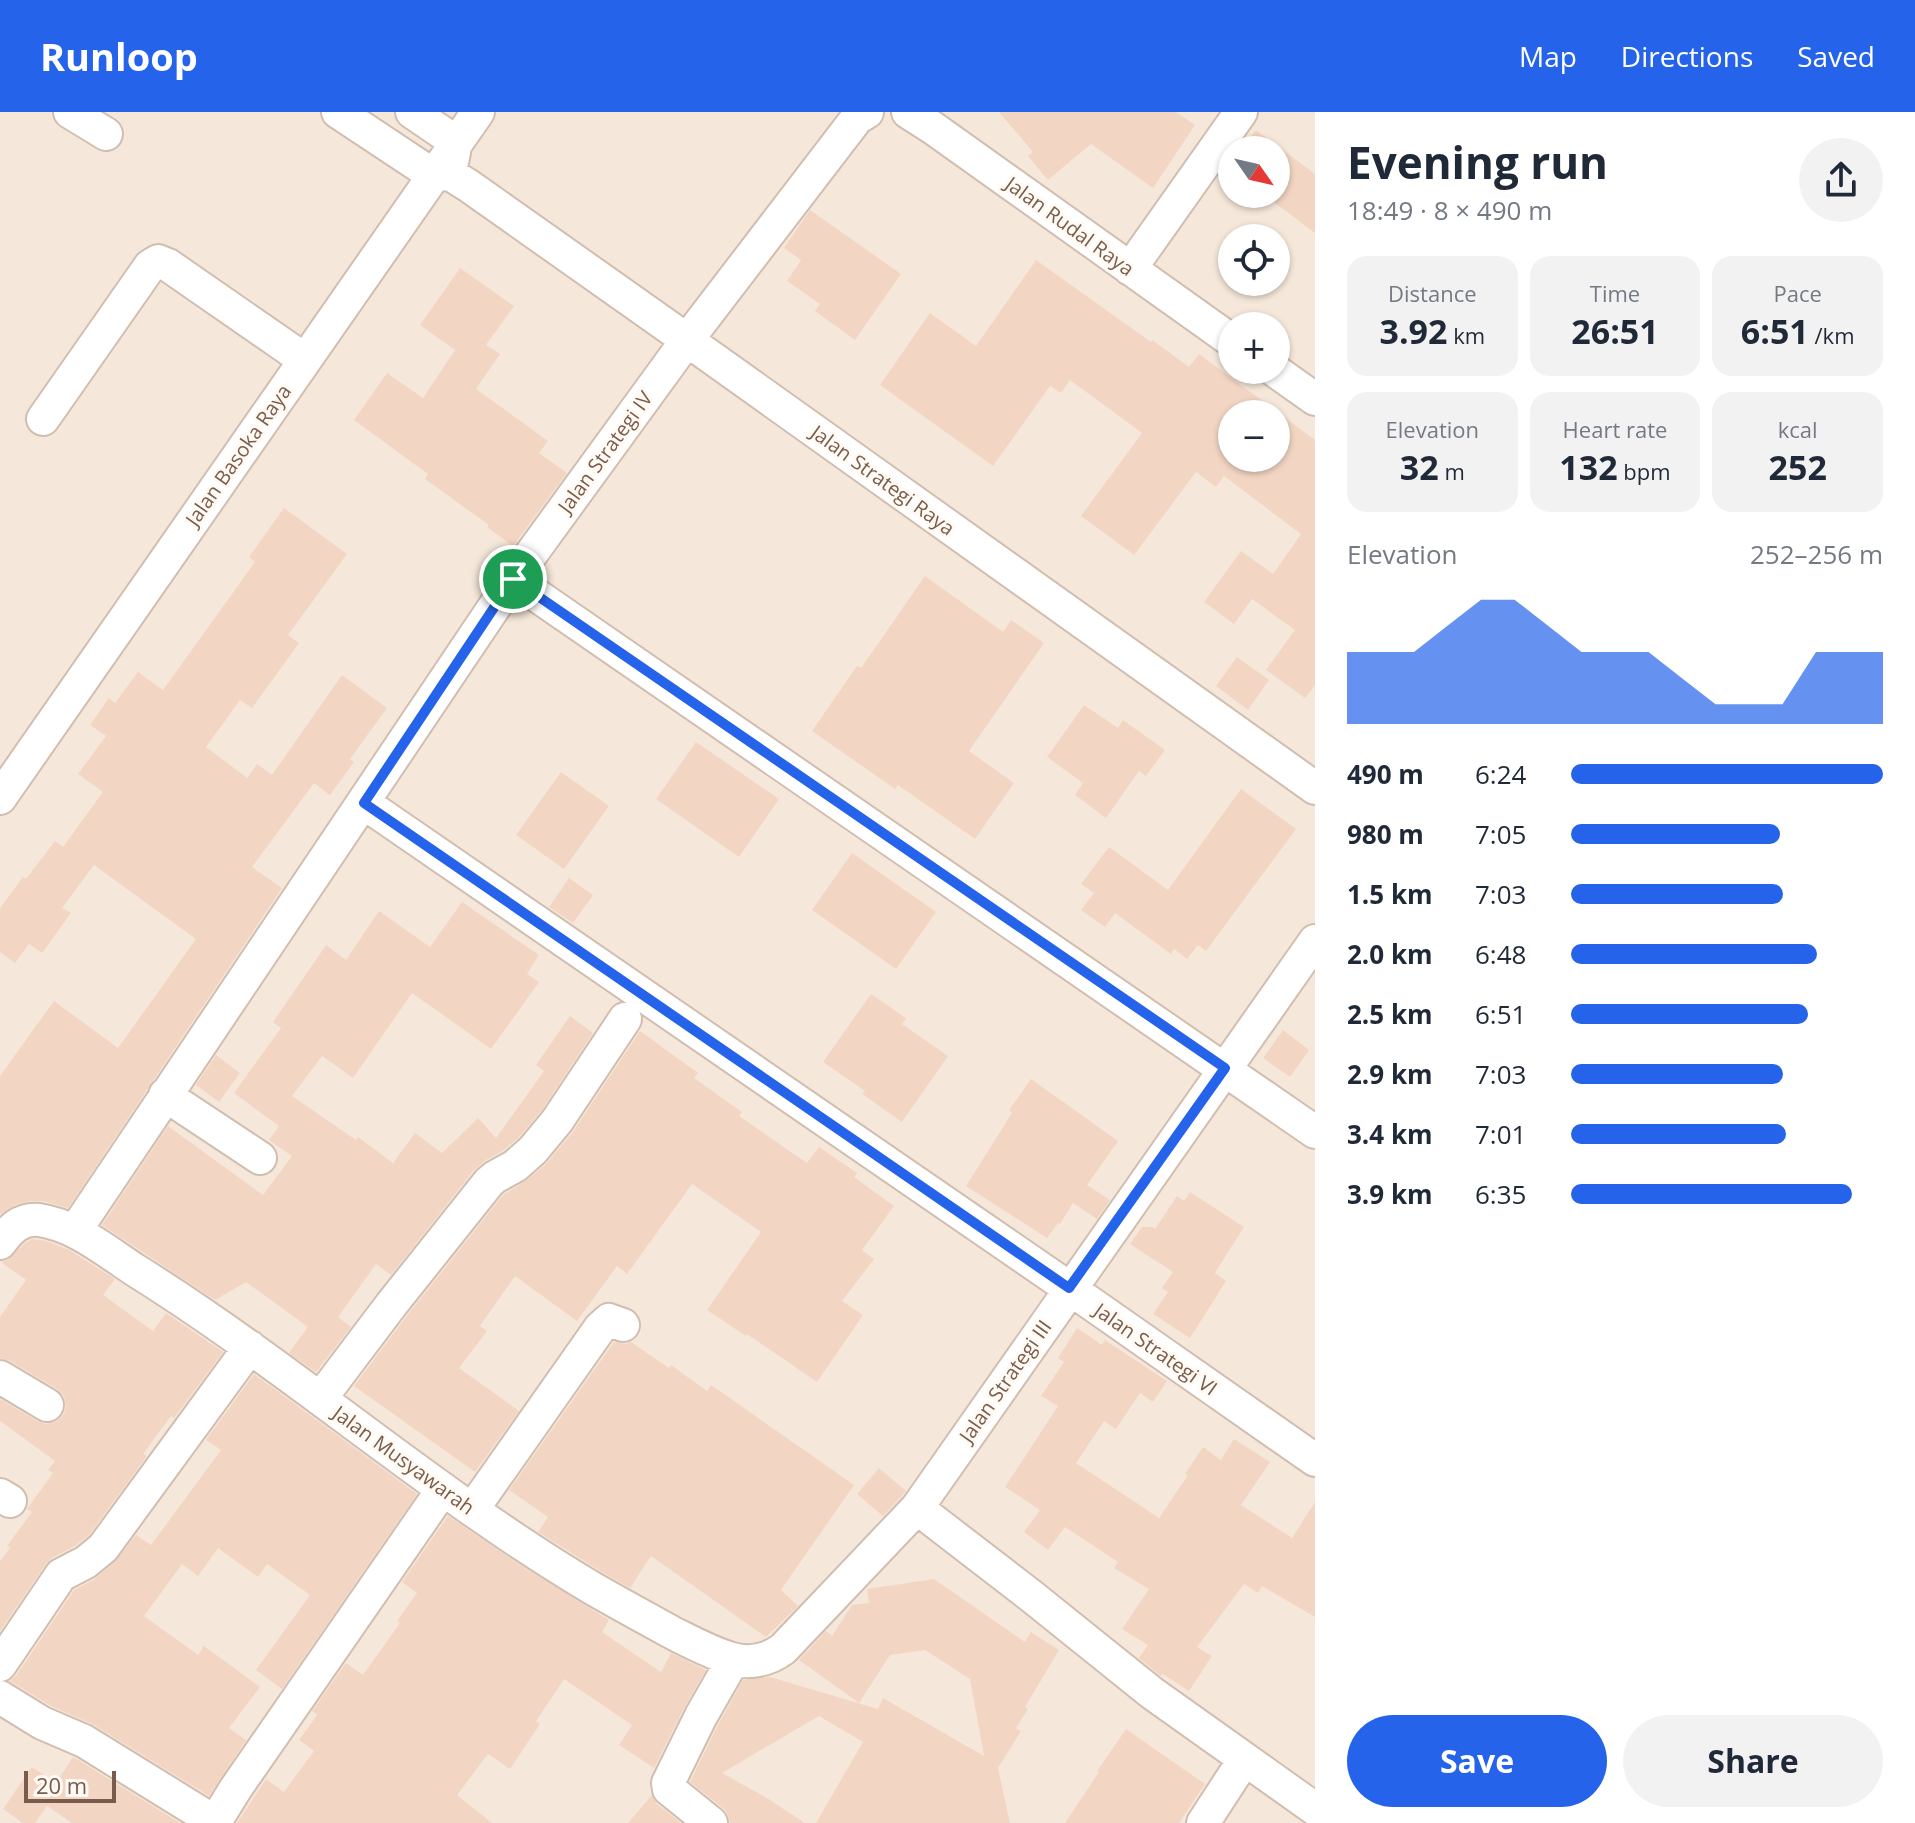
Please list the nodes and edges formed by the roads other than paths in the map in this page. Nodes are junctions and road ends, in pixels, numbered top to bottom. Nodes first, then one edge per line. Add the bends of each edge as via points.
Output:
1 (70, 112) edge
2 (338, 112) edge
3 (412, 112) edge
4 (478, 112) edge
5 (867, 112) edge
6 (1241, 112) edge
7 (930, 117) edge
8 (106, 134) dead end
9 (456, 142) junction
10 (452, 178) junction
11 (1130, 269) junction
12 (1218, 331) edge
13 (687, 340) junction
14 (304, 361) junction
15 (1290, 381) edge
16 (1315, 399) edge
17 (43, 419) dead end
18 (513, 579) junction
19 (1315, 788) edge
20 (0, 798) edge
21 (364, 803) junction
22 (1315, 941) edge
23 (625, 1019) dead end
24 (1225, 1068) junction
25 (165, 1095) junction
26 (1315, 1132) edge
27 (260, 1158) dead end
28 (75, 1231) junction
29 (0, 1243) edge
30 (1069, 1288) junction
31 (623, 1325) dead end
32 (250, 1347) junction
33 (0, 1377) edge
34 (320, 1399) junction
35 (47, 1405) dead end
36 (1315, 1460) edge
37 (443, 1489) junction
38 (917, 1508) junction
39 (472, 1510) junction
40 (741, 1660) junction
41 (0, 1665) edge
42 (0, 1697) edge
43 (1244, 1760) junction
44 (1315, 1809) edge
45 (216, 1822) edge
46 (711, 1823) edge
47 (1203, 1823) edge

1 - 8 street
2 - 10 street, Jalan Strategi Raya
3 - 9 street
4 - 9 street, Jalan Basoka Raya
5 - 13 street via 857,118
6 - 11 street
7 - 11 street, Jalan Rudal Raya
9 - 10 street, Jalan Basoka Raya
10 - 13 street, Jalan Strategi Raya
10 - 14 street, Jalan Basoka Raya
11 - 12 street, Jalan Rudal Raya
13 - 18 street, Jalan Strategi IV
13 - 19 street, Jalan Strategi Raya
14 - 17 street via 158,261
14 - 20 street, Jalan Basoka Raya
15 - 16 street
18 - 21 street, Jalan Strategi IV
18 - 24 street
21 - 25 street, Jalan Strategi IV
21 - 30 street, Jalan Strategi VI
22 - 24 street, Jalan Strategi III
23 - 34 street via 557,1121 533,1150 489,1182
24 - 26 street
24 - 30 street, Jalan Strategi III
25 - 27 street
25 - 28 street, Jalan Strategi IV
28 - 29 street, Jalan Musyawarah via 25,1220
28 - 32 street, Jalan Musyawarah
30 - 36 street, Jalan Strategi VI
30 - 38 street, Jalan Strategi III
31 - 39 street via 609,1320 600,1328
32 - 34 street, Jalan Musyawarah
32 - 41 street via 103,1548 61,1575
33 - 35 street
34 - 37 street, Jalan Musyawarah
37 - 39 street, Jalan Musyawarah
37 - 45 street
38 - 40 street, Jalan Strategi III via 783,1649 772,1657
38 - 43 street
39 - 40 street, Jalan Musyawarah via 628,1609 701,1647
40 - 46 street via 701,1716 668,1783
42 - 45 street
43 - 44 street
43 - 47 street

